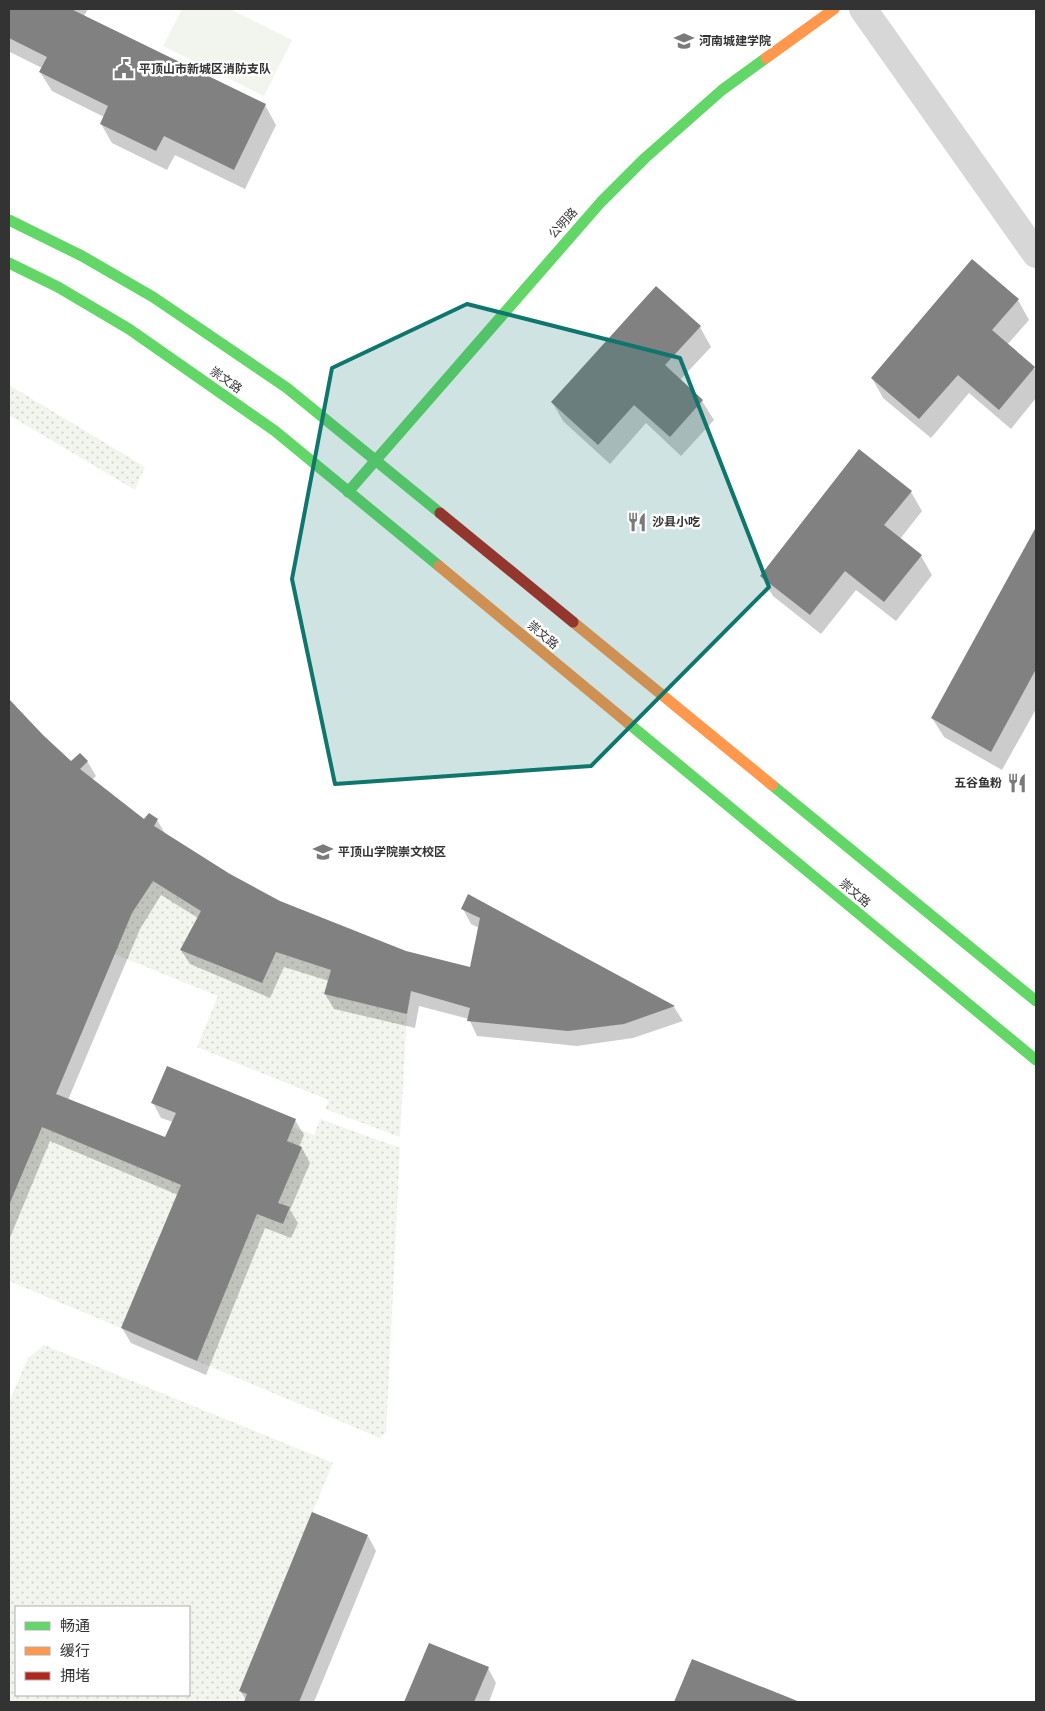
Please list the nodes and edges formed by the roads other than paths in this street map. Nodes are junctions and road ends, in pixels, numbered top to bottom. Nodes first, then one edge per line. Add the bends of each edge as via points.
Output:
1 (834, 9) edge
2 (863, 9) edge
3 (9, 220) edge
4 (1036, 254) edge
5 (9, 263) edge
6 (376, 460) junction
7 (348, 492) junction
8 (1031, 990) edge
9 (1036, 1060) edge

1 - 6 main road, 公明路 via 722,90 645,158 588,216
2 - 4 street
3 - 6 main road via 82,256 153,297 287,388
5 - 7 main road, 崇文路 via 58,287 129,329 275,431
6 - 7 main road, 公明路
6 - 8 main road
7 - 9 main road, 崇文路

